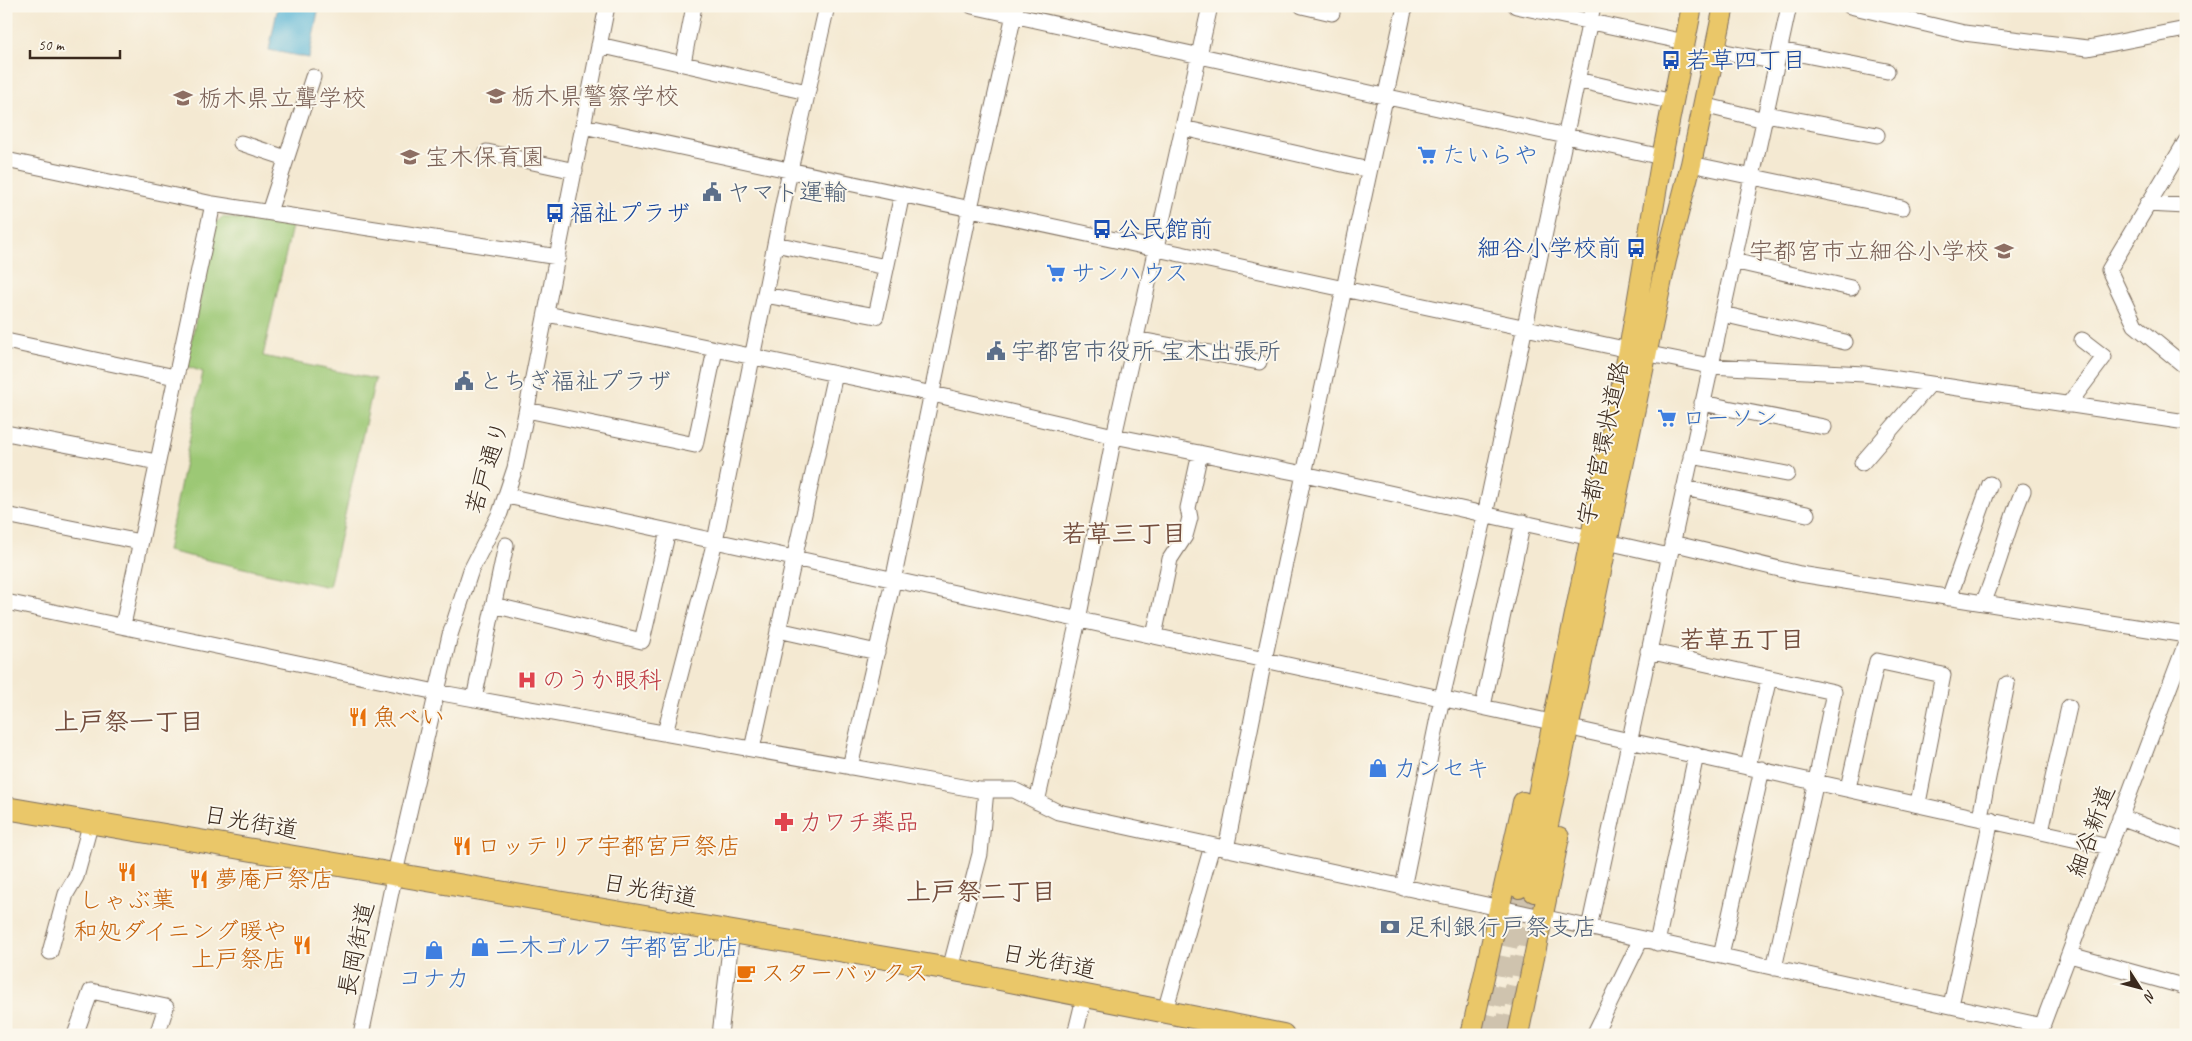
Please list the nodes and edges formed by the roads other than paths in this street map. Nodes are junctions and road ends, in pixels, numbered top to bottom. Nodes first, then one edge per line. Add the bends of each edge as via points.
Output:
1 (607, 6) edge
2 (694, 6) edge
3 (827, 6) edge
4 (972, 6) edge
5 (1210, 6) edge
6 (1302, 6) edge
7 (1405, 6) edge
8 (1516, 6) edge
9 (1593, 6) edge
10 (1692, 6) edge
11 (1724, 6) edge
12 (1789, 6) edge
13 (1850, 6) edge
14 (1015, 11) edge
15 (1332, 13) dead end
16 (1590, 22) junction
17 (2186, 29) edge
18 (1685, 42) junction
19 (599, 45) junction
20 (1715, 50) junction
21 (1200, 56) junction
22 (1778, 56) junction
23 (683, 63) junction
24 (1886, 71) dead end
25 (313, 77) dead end
26 (1577, 80) junction
27 (808, 92) junction
28 (1385, 96) junction
29 (1673, 102) junction
30 (1703, 105) junction
31 (1765, 117) junction
32 (583, 126) junction
33 (1183, 128) junction
34 (1565, 135) junction
35 (1878, 135) dead end
36 (2186, 141) edge
37 (241, 143) dead end
38 (487, 152) dead end
39 (1662, 157) junction
40 (286, 158) junction
41 (6, 160) edge
42 (1691, 164) junction
43 (790, 170) junction
44 (1369, 170) junction
45 (575, 171) junction
46 (1752, 177) junction
47 (902, 194) junction
48 (214, 204) junction
49 (2147, 204) junction
50 (2186, 206) edge
51 (970, 208) junction
52 (1902, 208) dead end
53 (269, 212) junction
54 (775, 244) junction
55 (1155, 248) junction
56 (558, 257) junction
57 (1733, 261) junction
58 (886, 267) junction
59 (1851, 288) dead end
60 (1343, 290) junction
61 (765, 295) junction
62 (547, 314) junction
63 (1722, 314) junction
64 (1524, 328) junction
65 (1135, 339) junction
66 (2082, 340) dead end
67 (6, 341) edge
68 (1845, 342) dead end
69 (716, 350) junction
70 (1638, 352) junction
71 (752, 357) junction
72 (1259, 362) dead end
73 (2185, 363) edge
74 (1710, 366) junction
75 (835, 374) junction
76 (175, 377) junction
77 (1930, 384) junction
78 (933, 394) junction
79 (1702, 403) junction
80 (2068, 405) junction
81 (528, 410) junction
82 (2186, 422) edge
83 (1824, 427) dead end
84 (6, 433) edge
85 (1114, 436) junction
86 (1200, 454) junction
87 (1691, 456) junction
88 (157, 462) junction
89 (1862, 463) dead end
90 (1304, 474) junction
91 (1787, 474) dead end
92 (1990, 484) dead end
93 (1684, 488) junction
94 (2023, 491) dead end
95 (507, 496) junction
96 (1485, 514) junction
97 (1807, 514) dead end
98 (6, 515) edge
99 (1523, 522) junction
100 (668, 531) junction
101 (1599, 540) junction
102 (715, 541) junction
103 (140, 542) junction
104 (506, 545) dead end
105 (1671, 549) junction
106 (794, 559) junction
107 (471, 570) junction
108 (499, 575) junction
109 (893, 581) junction
110 (1948, 598) junction
111 (6, 602) edge
112 (1983, 603) junction
113 (493, 605) junction
114 (1078, 620) junction
115 (123, 626) junction
116 (778, 630) junction
117 (2186, 635) edge
118 (1154, 636) junction
119 (2186, 642) edge
120 (1585, 645) junction
121 (1648, 651) junction
122 (877, 652) junction
123 (1264, 660) junction
124 (1564, 668) junction
125 (1769, 678) junction
126 (2007, 684) dead end
127 (436, 692) junction
128 (1442, 698) junction
129 (474, 699) junction
130 (1483, 706) junction
131 (2069, 707) dead end
132 (1542, 720) junction
133 (1580, 730) junction
134 (665, 733) junction
135 (1629, 741) junction
136 (752, 749) junction
137 (1696, 755) junction
138 (850, 766) junction
139 (1755, 768) junction
140 (1816, 781) junction
141 (1848, 788) junction
142 (986, 790) junction
143 (1037, 802) junction
144 (1918, 803) junction
145 (6, 808) edge
146 (2120, 816) junction
147 (1986, 818) junction
148 (91, 822) junction
149 (2041, 831) junction
150 (2186, 841) edge
151 (2109, 847) junction
152 (1218, 848) junction
153 (395, 873) junction
154 (1403, 888) junction
155 (1499, 909) junction
156 (1544, 918) junction
157 (1589, 928) junction
158 (732, 931) junction
159 (1641, 939) junction
160 (1657, 942) junction
161 (50, 952) dead end
162 (2070, 955) junction
163 (1721, 956) junction
164 (1774, 968) junction
165 (950, 969) junction
166 (2186, 987) edge
167 (1085, 994) junction
168 (1952, 1005) junction
169 (1165, 1010) junction
170 (1241, 1030) edge
171 (2041, 1030) edge
172 (75, 1035) edge
173 (157, 1035) edge
174 (361, 1035) edge
175 (720, 1035) edge
176 (1075, 1035) edge
177 (1283, 1035) edge
178 (1471, 1035) edge
179 (1518, 1035) edge
180 (1594, 1035) edge

1 - 19 street, 若戸通り
2 - 23 street
3 - 27 street
4 - 14 street
5 - 21 street
6 - 15 street
7 - 28 street
8 - 16 street
9 - 16 street
10 - 18 main road, 宇都宮環状道路
11 - 20 main road, 宇都宮環状道路
12 - 22 street
13 - 17 street via 1964,34 2088,48
14 - 21 street
14 - 51 street
16 - 18 street
16 - 26 street
18 - 29 main road, 宇都宮環状道路
19 - 23 street
19 - 32 street, 若戸通り
20 - 22 street
20 - 30 main road, 宇都宮環状道路
21 - 28 street
21 - 33 street
22 - 24 street
22 - 31 street
23 - 27 street
25 - 40 street
26 - 29 street
26 - 34 street
27 - 43 street
28 - 34 street
28 - 44 street
29 - 39 main road, 宇都宮環状道路
30 - 31 street
30 - 42 main road, 宇都宮環状道路
31 - 35 street
31 - 46 street
32 - 43 street
32 - 45 street, 若戸通り
33 - 44 street
33 - 55 street
34 - 39 street
34 - 64 street
36 - 49 street
37 - 40 street
38 - 45 street
39 - 70 main road, 宇都宮環状道路
40 - 53 street
41 - 48 street
42 - 46 street
42 - 70 main road, 宇都宮環状道路
43 - 47 street
43 - 54 street
44 - 60 street
45 - 56 street, 若戸通り
46 - 52 street
46 - 57 street
47 - 51 street
47 - 58 street
48 - 53 street
48 - 76 street
49 - 50 street
49 - 73 street via 2109,270 2135,325
51 - 55 street
51 - 78 street
53 - 56 street
54 - 58 street
54 - 61 street
55 - 60 street
55 - 65 street
56 - 62 street, 若戸通り
57 - 59 street
57 - 63 street
58 - 61 street via 876,316
60 - 64 street
60 - 90 street
61 - 71 street
62 - 69 street
62 - 81 street, 若戸通り
63 - 68 street
63 - 74 street
64 - 70 street
64 - 96 street
65 - 72 street
65 - 85 street
66 - 80 street via 2104,357
67 - 76 street
69 - 71 street
69 - 81 street via 695,445
70 - 74 street
70 - 101 main road, 宇都宮環状道路
71 - 75 street
71 - 102 street
74 - 77 street via 1864,374
74 - 79 street
75 - 78 street
75 - 106 street
76 - 88 street
77 - 80 street
77 - 89 street
78 - 85 street
78 - 109 street
79 - 83 street
79 - 87 street
80 - 82 street
81 - 95 street, 若戸通り
84 - 88 street
85 - 86 street
85 - 114 street
86 - 90 street
86 - 118 street via 1188,508 1190,518 1185,536 1170,559
87 - 91 street
87 - 93 street
88 - 103 street
90 - 96 street
90 - 123 street
92 - 110 street
93 - 97 street
93 - 105 street
94 - 112 street
95 - 100 street
95 - 107 street, 若戸通り
96 - 99 street
96 - 128 street
98 - 103 street
99 - 101 street
99 - 130 street
100 - 102 street
100 - 113 street via 642,641
101 - 105 street
101 - 120 main road, 宇都宮環状道路
101 - 124 main road, 宇都宮環状道路
102 - 106 street
102 - 134 street
103 - 115 street
104 - 108 street
105 - 110 street
105 - 121 street
106 - 109 street
106 - 116 street
107 - 108 street
107 - 127 street, 若戸通り
108 - 113 street
109 - 114 street
109 - 122 street
110 - 112 street
111 - 115 street
112 - 117 street
113 - 129 street
114 - 118 street
114 - 143 street
115 - 127 street
116 - 122 street
116 - 136 street
118 - 123 street
119 - 146 street, 細谷新道
120 - 124 main road, 宇都宮環状道路 via 1527,890
120 - 133 main road via 1588,683
121 - 125 street
121 - 135 street
122 - 138 street
123 - 128 street
123 - 152 street
124 - 132 main road
125 - 139 street
125 - 140 street via 1834,692
126 - 147 street
127 - 129 street
127 - 153 street, 若戸通り
128 - 130 street
128 - 154 street
129 - 134 street
130 - 132 street
131 - 149 street
132 - 155 main road
133 - 135 street
133 - 156 main road
134 - 136 street
135 - 137 street
135 - 157 street
136 - 138 street
137 - 139 street
137 - 160 street
138 - 142 street
139 - 140 street
139 - 163 street
140 - 141 street
140 - 164 street
141 - 144 street
141 - 144 street via 1877,661 1943,675
142 - 143 street via 1014,790
142 - 165 street via 980,854
143 - 152 street via 1058,812
144 - 147 street
145 - 148 highway, 日光街道
146 - 150 street
146 - 151 street, 細谷新道
147 - 149 street
147 - 168 street
148 - 153 highway, 日光街道
148 - 161 street via 76,878 66,894
149 - 151 street
151 - 162 street, 細谷新道
152 - 154 street
152 - 169 street
153 - 158 highway, 日光街道
153 - 174 street, 長岡街道
154 - 155 street
155 - 156 street
155 - 178 main road
156 - 157 street
156 - 179 main road
157 - 159 street
158 - 165 highway, 日光街道
158 - 175 street
159 - 160 street
159 - 180 street
160 - 163 street
162 - 166 street
162 - 171 street, 細谷新道
163 - 164 street
164 - 168 street
165 - 167 highway, 日光街道
167 - 169 highway, 日光街道
167 - 176 street
168 - 171 street
169 - 170 highway, 日光街道
170 - 177 highway, 日光街道
172 - 173 street via 91,992 166,1007

